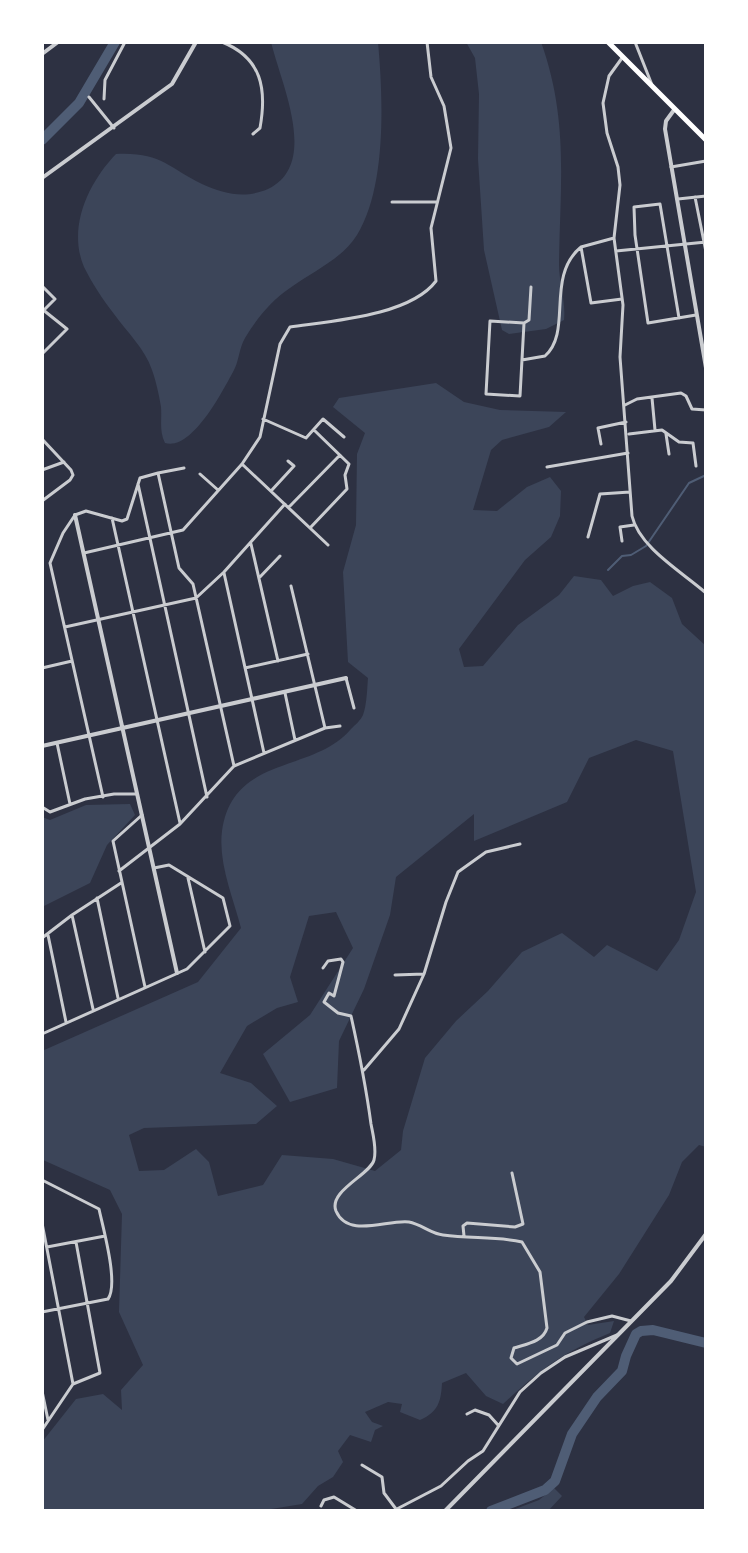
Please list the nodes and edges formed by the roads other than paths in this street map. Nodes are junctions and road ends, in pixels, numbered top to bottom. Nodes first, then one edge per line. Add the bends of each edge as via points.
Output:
1 (58, 42) edge
2 (125, 42) edge
3 (196, 42) edge
4 (222, 42) edge
5 (427, 42) edge
6 (608, 42) edge
7 (635, 42) edge
8 (236, 44) edge
9 (42, 54) edge
10 (622, 58) junction
11 (653, 89) junction
12 (89, 97) dead end
13 (104, 99) dead end
14 (674, 110) junction
15 (114, 128) junction
16 (253, 134) dead end
17 (706, 140) edge
18 (706, 161) edge
19 (671, 167) junction
20 (42, 178) edge
21 (706, 196) edge
22 (695, 197) junction
23 (677, 199) junction
24 (392, 202) dead end
25 (437, 202) junction
26 (614, 238) junction
27 (705, 242) edge
28 (685, 245) junction
29 (667, 246) junction
30 (581, 247) junction
31 (637, 249) junction
32 (616, 251) junction
33 (706, 252) edge
34 (42, 286) edge
35 (531, 287) dead end
36 (622, 299) junction
37 (43, 311) edge
38 (698, 315) junction
39 (679, 318) junction
40 (524, 323) junction
41 (42, 354) edge
42 (522, 360) junction
43 (706, 368) edge
44 (652, 396) junction
45 (625, 405) junction
46 (706, 410) edge
47 (263, 419) junction
48 (626, 422) junction
49 (314, 430) junction
50 (655, 430) junction
51 (665, 432) junction
52 (627, 434) junction
53 (344, 437) dead end
54 (42, 439) edge
55 (601, 444) dead end
56 (628, 453) junction
57 (669, 454) dead end
58 (340, 455) junction
59 (288, 461) dead end
60 (64, 462) junction
61 (242, 464) junction
62 (696, 466) dead end
63 (547, 467) dead end
64 (184, 468) dead end
65 (42, 470) edge
66 (158, 473) junction
67 (200, 474) dead end
68 (138, 484) junction
69 (218, 490) junction
70 (271, 491) junction
71 (630, 492) junction
72 (42, 501) edge
73 (287, 506) junction
74 (75, 515) junction
75 (112, 518) junction
76 (634, 525) junction
77 (310, 528) junction
78 (171, 533) junction
79 (588, 537) dead end
80 (150, 538) junction
81 (622, 541) dead end
82 (251, 542) junction
83 (118, 545) junction
84 (328, 545) dead end
85 (84, 553) junction
86 (280, 556) dead end
87 (52, 571) junction
88 (224, 572) junction
89 (42, 573) edge
90 (259, 578) junction
91 (291, 586) dead end
92 (706, 593) edge
93 (196, 598) junction
94 (165, 605) junction
95 (133, 612) junction
96 (98, 620) junction
97 (64, 627) junction
98 (309, 654) junction
99 (72, 661) junction
100 (278, 661) junction
101 (42, 668) edge
102 (245, 668) junction
103 (346, 678) joint
104 (316, 685) junction
105 (284, 692) junction
106 (252, 699) junction
107 (221, 706) junction
108 (354, 708) dead end
109 (189, 713) junction
110 (157, 721) junction
111 (340, 726) dead end
112 (123, 728) junction
113 (325, 728) junction
114 (89, 736) junction
115 (295, 740) junction
116 (57, 743) junction
117 (42, 746) edge
118 (264, 753) junction
119 (234, 766) junction
120 (137, 794) junction
121 (103, 797) junction
122 (207, 797) junction
123 (70, 804) junction
124 (42, 807) edge
125 (142, 815) junction
126 (180, 824) junction
127 (520, 844) dead end
128 (150, 849) junction
129 (154, 868) junction
130 (119, 871) junction
131 (188, 877) junction
132 (122, 883) junction
133 (97, 898) junction
134 (72, 915) junction
135 (48, 934) junction
136 (42, 938) edge
137 (205, 952) junction
138 (323, 968) dead end
139 (177, 973) junction
140 (424, 974) junction
141 (395, 975) dead end
142 (145, 987) junction
143 (118, 998) junction
144 (93, 1009) junction
145 (66, 1022) junction
146 (42, 1034) edge
147 (364, 1070) junction
148 (512, 1173) dead end
149 (42, 1180) edge
150 (42, 1223) edge
151 (706, 1234) edge
152 (105, 1236) junction
153 (464, 1236) junction
154 (76, 1242) junction
155 (47, 1247) junction
156 (87, 1303) junction
157 (59, 1308) junction
158 (42, 1312) edge
159 (631, 1321) junction
160 (618, 1335) junction
161 (73, 1384) junction
162 (42, 1391) edge
163 (467, 1414) dead end
164 (48, 1420) junction
165 (498, 1425) junction
166 (42, 1430) edge
167 (362, 1465) dead end
168 (321, 1506) dead end
169 (394, 1510) edge
170 (357, 1511) edge
171 (445, 1511) edge

1 - 9 street
2 - 13 street via 105,80
3 - 15 street via 172,84
4 - 8 street
5 - 25 street via 431,77 450,136 450,159
6 - 10 main road
7 - 11 street
8 - 16 street via 263,83 260,128
10 - 11 main road
10 - 26 street via 609,76 603,103 620,185
11 - 14 main road
12 - 15 street
14 - 17 main road
14 - 19 street via 664,125
15 - 20 street
18 - 19 street
19 - 23 street
21 - 22 street
22 - 23 street
22 - 27 street
23 - 28 street
24 - 25 street
25 - 47 street via 431,228 433,285 380,313 290,327 280,344
26 - 30 street
26 - 32 street
27 - 28 street
27 - 33 street
28 - 29 street
28 - 38 street
29 - 31 street
29 - 31 street via 660,204 634,207
29 - 39 street
30 - 36 street via 591,303
30 - 42 street via 563,273 555,344 545,356
31 - 32 street
31 - 39 street via 648,323
32 - 36 street
34 - 37 street via 55,299
35 - 40 street via 529,320
36 - 45 street
37 - 41 street via 67,329
38 - 39 street
38 - 43 street
40 - 42 street
40 - 42 street via 490,321 486,394 520,396
44 - 45 street
44 - 46 street via 681,393 692,409
44 - 50 street
45 - 48 street
47 - 49 street via 306,438
47 - 61 street via 260,437
48 - 52 street
48 - 55 street via 598,428
49 - 53 street via 323,419
49 - 58 street
50 - 51 street
50 - 52 street
51 - 57 street
51 - 62 street via 679,442 693,443
52 - 56 street
54 - 60 street
56 - 63 street
56 - 71 street
58 - 73 street
58 - 77 street via 349,464 347,489
59 - 70 street via 294,466
60 - 65 street
60 - 72 street via 72,477
61 - 69 street
61 - 70 street
64 - 66 street
66 - 68 street via 140,478
66 - 78 street
67 - 69 street
68 - 75 street via 127,519
68 - 80 street
69 - 78 street via 183,530
70 - 73 street
71 - 76 street
71 - 79 street via 600,494
73 - 77 street
73 - 82 street
74 - 75 street via 86,511
74 - 85 street
74 - 87 street via 51,557
75 - 83 street
76 - 81 street via 620,527
76 - 92 street via 648,544
77 - 84 street
78 - 80 street
78 - 93 street via 179,568 193,584
80 - 83 street
80 - 94 street
82 - 88 street
82 - 90 street
83 - 85 street
83 - 95 street
85 - 96 street
86 - 90 street
87 - 89 street
87 - 97 street
88 - 93 street
88 - 102 street
90 - 100 street
91 - 98 street
93 - 94 street
93 - 107 street
94 - 95 street
94 - 109 street
95 - 96 street
95 - 110 street
96 - 97 street
96 - 112 street
97 - 99 street
98 - 100 street
98 - 104 street
99 - 101 street
99 - 114 street
100 - 102 street
102 - 106 street
103 - 104 street
103 - 108 street
104 - 105 street
104 - 113 street
105 - 106 street
105 - 115 street
106 - 107 street
106 - 118 street
107 - 109 street
107 - 119 street
109 - 110 street
109 - 122 street
110 - 112 street
110 - 126 street
111 - 113 street
112 - 114 street
112 - 120 street
113 - 115 street
114 - 116 street
114 - 121 street
115 - 118 street
116 - 117 street
116 - 123 street
118 - 119 street
119 - 122 street
120 - 121 street
120 - 125 street
121 - 123 street
122 - 126 street
123 - 124 street via 50,812
125 - 128 street
125 - 130 street via 113,841
126 - 128 street
127 - 140 street via 486,852 458,872
128 - 129 street
128 - 130 street
129 - 131 street via 169,865
129 - 139 street
130 - 132 street
131 - 137 street
131 - 137 street via 223,898 230,926
132 - 133 street
132 - 142 street
133 - 134 street
133 - 143 street
134 - 135 street
134 - 144 street
135 - 136 street
135 - 145 street
137 - 139 street
138 - 147 street via 328,961 343,962 334,996 329,993 324,1002 351,1016
139 - 142 street
140 - 141 street
140 - 147 street via 399,1029
142 - 143 street
143 - 144 street
144 - 145 street
145 - 146 street
147 - 153 street via 374,1162 353,1179 335,1209 360,1226 409,1222 438,1235
148 - 153 street via 523,1224 467,1223
149 - 152 street via 99,1209
150 - 155 street
151 - 159 street via 671,1281
152 - 154 street
152 - 156 street via 112,1293 108,1299
153 - 159 street via 522,1242 540,1272 545,1335 514,1348 513,1362 557,1345 565,1333 587,1322 612,1316
154 - 155 street
154 - 156 street
155 - 157 street
156 - 157 street
156 - 161 street via 100,1373
157 - 158 street
157 - 161 street
159 - 160 street
160 - 165 street via 541,1373 520,1392
160 - 171 street
161 - 164 street
162 - 164 street
163 - 165 street via 475,1410
164 - 166 street
165 - 169 street via 483,1451 441,1486
167 - 169 street via 382,1477
168 - 170 street via 334,1497

